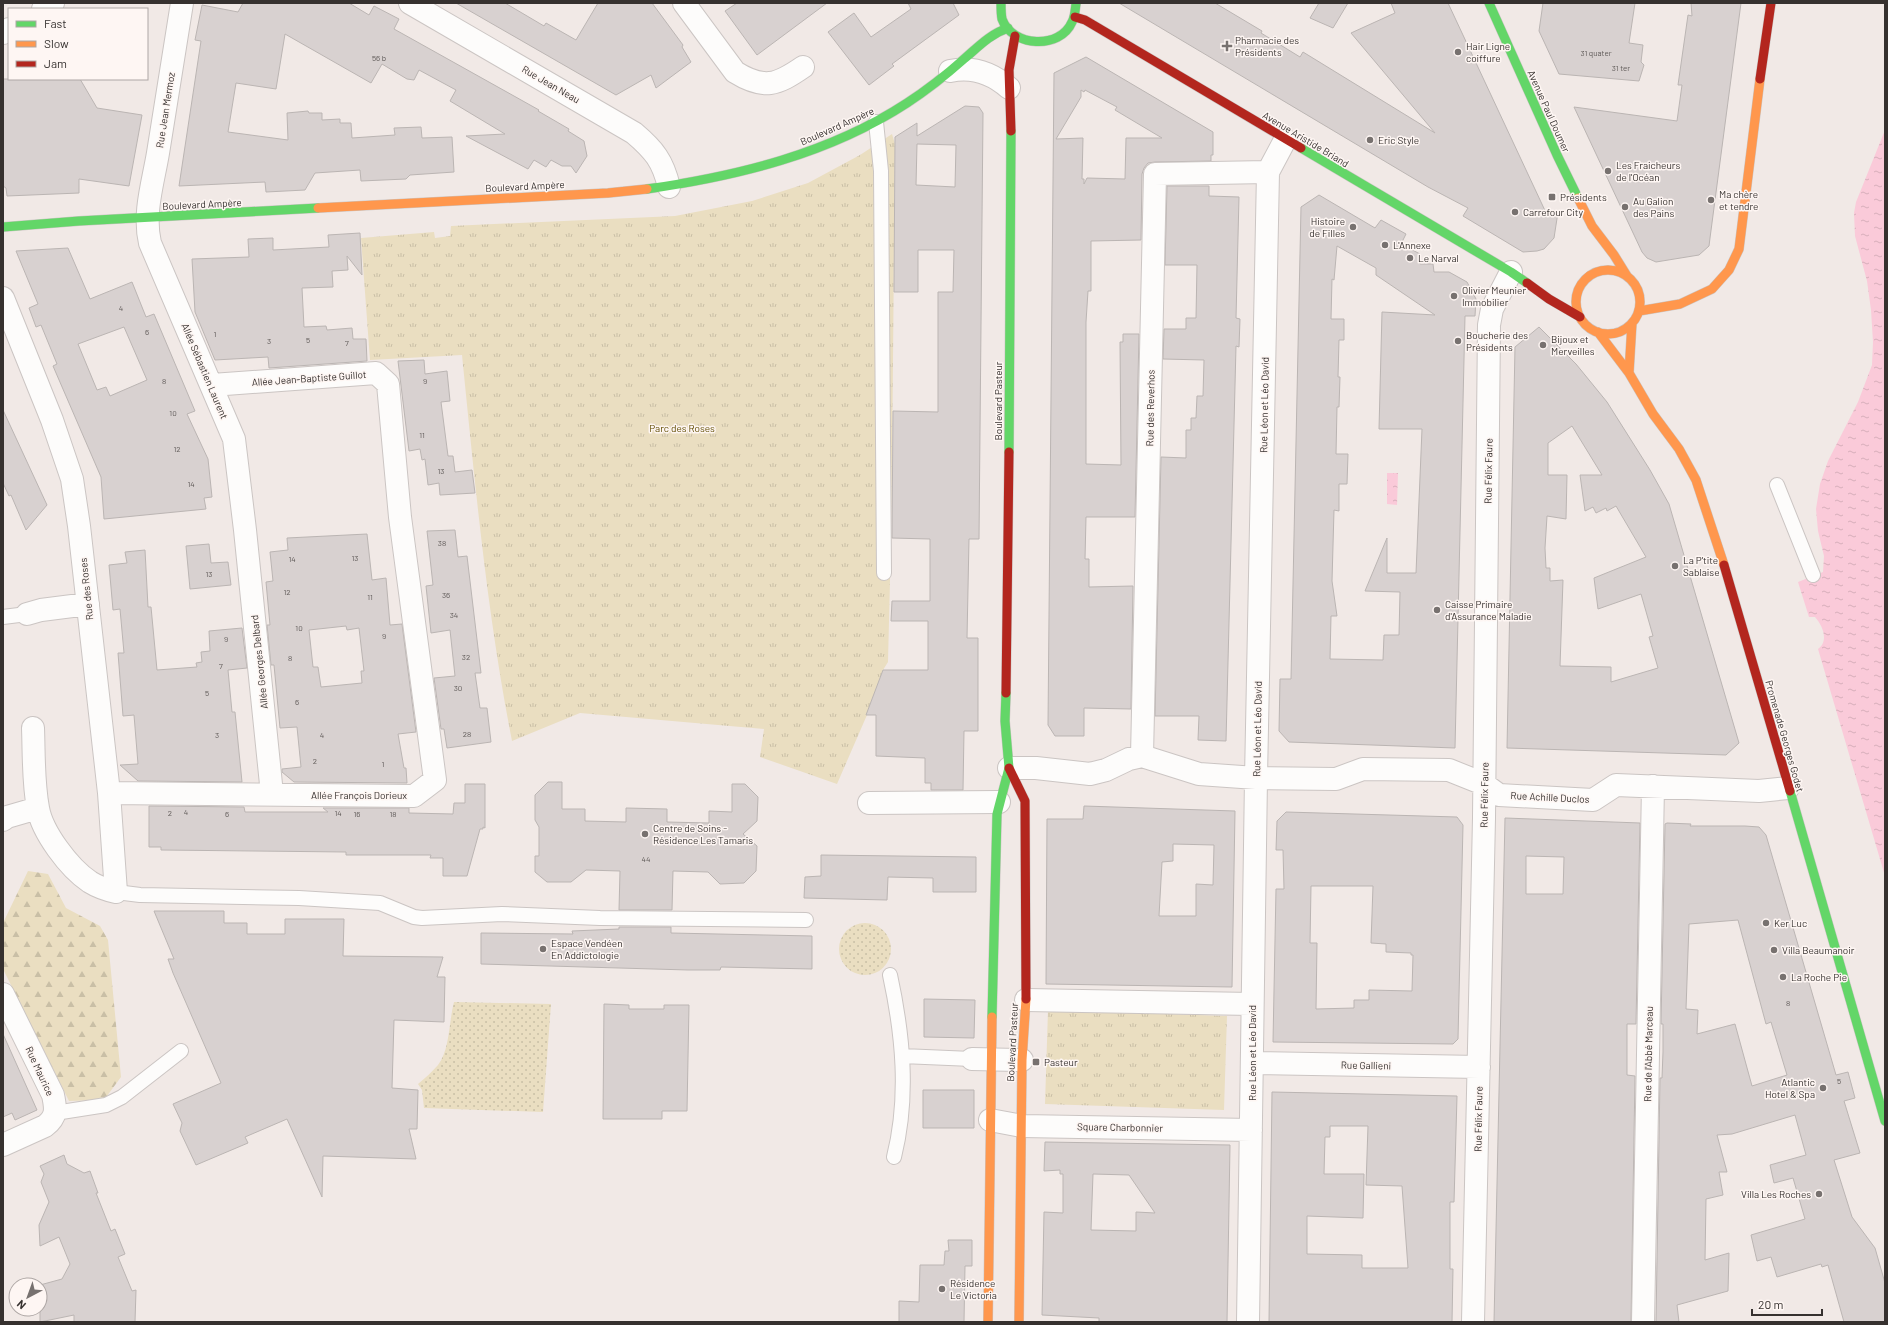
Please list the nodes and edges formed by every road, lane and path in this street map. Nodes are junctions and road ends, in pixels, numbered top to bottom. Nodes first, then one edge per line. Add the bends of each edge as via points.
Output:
1 (182, 3) edge
2 (684, 3) edge
3 (1000, 3) edge
4 (1076, 3) edge
5 (1489, 3) edge
6 (1771, 3) edge
7 (415, 4) edge
8 (1075, 17) junction
9 (1008, 28) junction
10 (1016, 36) junction
11 (803, 67) dead end
12 (950, 71) junction
13 (1009, 88) junction
14 (876, 122) junction
15 (1285, 140) junction
16 (1268, 172) junction
17 (670, 187) junction
18 (147, 218) junction
19 (1592, 226) junction
20 (3, 227) edge
21 (1593, 244) dead end
22 (1592, 263) dead end
23 (1627, 276) junction
24 (1518, 277) junction
25 (1587, 279) junction
26 (1550, 287) dead end
27 (1570, 287) dead end
28 (3, 298) edge
29 (1639, 311) junction
30 (1580, 317) junction
31 (1632, 323) junction
32 (1598, 332) junction
33 (1629, 373) junction
34 (212, 385) junction
35 (1777, 485) dead end
36 (400, 517) joint
37 (245, 530) joint
38 (884, 573) dead end
39 (1813, 575) dead end
40 (88, 604) junction
41 (27, 614) joint
42 (3, 617) edge
43 (33, 728) dead end
44 (1142, 756) junction
45 (1009, 768) junction
46 (1256, 778) junction
47 (1484, 784) junction
48 (1653, 786) junction
49 (1788, 788) junction
50 (109, 793) junction
51 (272, 794) junction
52 (1000, 802) junction
53 (869, 803) dead end
54 (38, 808) junction
55 (3, 820) edge
56 (116, 892) junction
57 (806, 920) dead end
58 (890, 975) dead end
59 (3, 994) edge
60 (1026, 1000) junction
61 (1252, 1004) junction
62 (182, 1051) dead end
63 (902, 1056) junction
64 (982, 1059) junction
65 (1022, 1060) junction
66 (1252, 1063) junction
67 (1479, 1067) junction
68 (55, 1113) junction
69 (990, 1120) junction
70 (1885, 1121) edge
71 (1022, 1126) junction
72 (1251, 1130) junction
73 (3, 1145) edge
74 (894, 1157) dead end
75 (988, 1322) edge
76 (1019, 1322) edge
77 (1248, 1322) edge
78 (1473, 1322) edge
79 (1643, 1322) edge

1 - 18 street, Rue Jean Mermoz
2 - 11 street via 735,72 747,80 757,83 784,80
3 - 9 street via 1002,17
4 - 8 street
5 - 19 street, Avenue Paul Doumer via 1557,155
6 - 29 street via 1739,249 1730,270 1712,289 1680,304
7 - 17 street, Rue Jean Neau via 634,133 649,146 663,165
8 - 10 street via 1064,34 1045,43 1035,43
8 - 15 street, Avenue Aristide Briand via 1086,20
9 - 10 street
9 - 12 street, Boulevard Ampère via 996,32
10 - 13 street, Boulevard Pasteur via 1010,52
12 - 13 street via 978,71 997,78
12 - 14 street, Boulevard Ampère
13 - 45 street, Boulevard Pasteur via 1011,114 1008,595 1005,721
14 - 17 street, Boulevard Ampère via 788,159 721,178
14 - 38 lane via 880,171
15 - 16 street, Rue Léon et Léo David
15 - 24 street, Avenue Aristide Briand
16 - 44 street, Rue des Reverhos via 1155,174
16 - 46 street, Rue Léon et Léo David
17 - 18 street, Boulevard Ampère via 608,193
18 - 20 street, Boulevard Ampère
18 - 34 street, Allée Sébastien Laurent via 150,243
19 - 21 street, Avenue Paul Doumer
19 - 23 street, Avenue Paul Doumer
22 - 25 street
23 - 25 street via 1609,270 1599,271
23 - 29 street via 1639,292
24 - 26 street, Avenue Aristide Briand
24 - 30 street, Avenue Aristide Briand
24 - 47 street, Rue Félix Faure via 1492,309 1489,325
25 - 27 street
25 - 30 street via 1577,299
28 - 40 street, Rue des Roses via 52,420 72,479
29 - 31 street
30 - 32 street
31 - 32 street via 1616,333
31 - 33 street
32 - 33 street, Promenade Georges Godet
33 - 49 street, Promenade Georges Godet via 1696,480 1716,536
34 - 36 street, Allée Jean-Baptiste Guillot via 376,373 388,384
34 - 37 street, Allée Sébastien Laurent via 234,439
35 - 39 lane
36 - 51 street, Allée François Dorieux via 435,780 414,796
37 - 51 street, Allée Georges Delbard
40 - 41 street
40 - 50 street, Rue des Roses
41 - 42 lane
43 - 54 street
44 - 45 street via 1090,774
44 - 46 street, Rue Achille Duclos via 1199,774
45 - 52 street, Boulevard Pasteur
45 - 60 street, Boulevard Pasteur via 1025,801
46 - 47 street, Rue Achille Duclos via 1336,779 1364,769 1449,770
46 - 61 street, Rue Léon et Léo David
47 - 48 street, Rue Achille Duclos via 1499,795 1593,800 1616,785
47 - 67 street, Rue Félix Faure
48 - 49 street, Rue Achille Duclos via 1760,791
48 - 79 street, Rue de l'Abbé Marceau
49 - 70 street, Promenade Georges Godet
50 - 51 street, Allée François Dorieux
50 - 56 street, Rue des Roses
52 - 53 street
52 - 64 street, Boulevard Pasteur via 997,814
54 - 55 street
54 - 56 street via 45,829 64,856 89,881 103,889
56 - 57 lane via 380,903 422,918 502,914 600,918
58 - 63 lane via 898,1011
59 - 68 street, Rue Maurice via 53,1095
60 - 61 street
60 - 65 street, Boulevard Pasteur
61 - 66 street, Rue Léon et Léo David
62 - 68 lane via 122,1097 106,1105
63 - 64 lane
63 - 74 lane via 901,1130
64 - 65 street
64 - 69 street, Boulevard Pasteur
65 - 71 street, Boulevard Pasteur
66 - 67 street, Rue Gallieni
66 - 72 street, Rue Léon et Léo David
67 - 78 street, Rue Félix Faure
68 - 73 street via 45,1126
69 - 71 street, Square Charbonnier
69 - 75 street, Boulevard Pasteur
71 - 72 street, Square Charbonnier
71 - 76 street, Boulevard Pasteur
72 - 77 street, Rue Léon et Léo David

